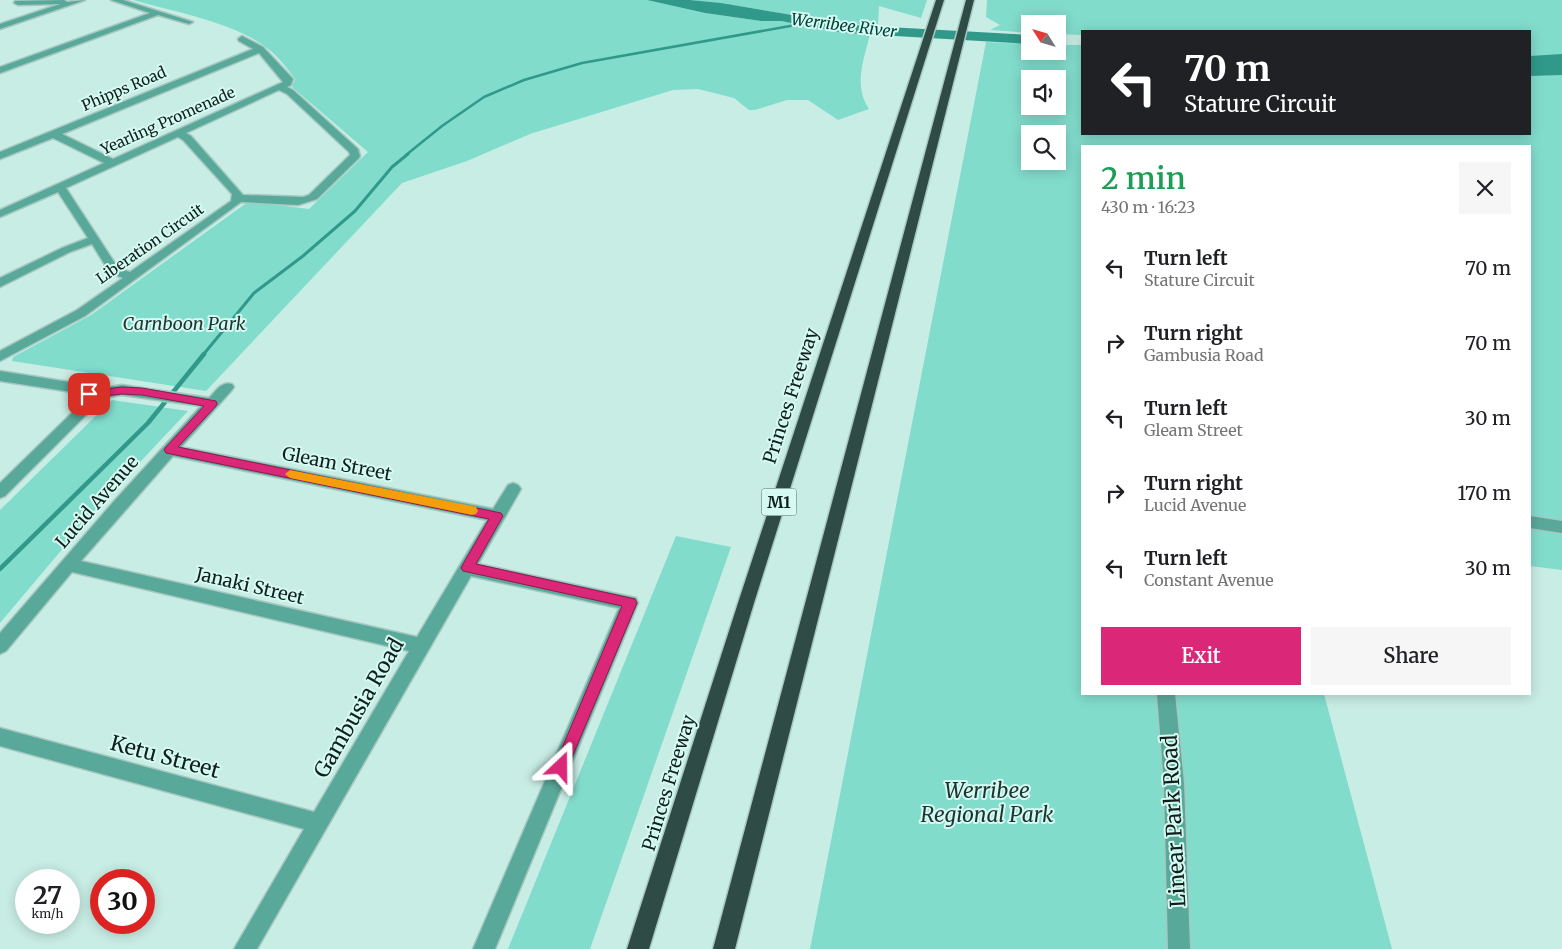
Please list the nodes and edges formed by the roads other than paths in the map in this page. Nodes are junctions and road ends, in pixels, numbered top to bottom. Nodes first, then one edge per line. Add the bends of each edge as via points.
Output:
1 (81, 0) edge
2 (116, 0) edge
3 (940, 0) edge
4 (970, 0) edge
5 (18, 3) dead end
6 (70, 4) junction
7 (157, 13) junction
8 (189, 22) dead end
9 (0, 27) edge
10 (242, 39) dead end
11 (260, 50) junction
12 (0, 70) edge
13 (280, 87) junction
14 (178, 133) junction
15 (54, 134) junction
16 (0, 156) edge
17 (113, 163) junction
18 (59, 187) junction
19 (238, 199) junction
20 (0, 214) edge
21 (95, 239) junction
22 (132, 277) junction
23 (0, 283) edge
24 (0, 357) edge
25 (0, 376) edge
26 (227, 387) dead end
27 (89, 394) junction
28 (212, 404) junction
29 (170, 450) junction
30 (513, 489) dead end
31 (0, 492) edge
32 (497, 516) junction
33 (1531, 522) edge
34 (1562, 527) edge
35 (69, 565) junction
36 (467, 568) junction
37 (0, 646) edge
38 (421, 646) junction
39 (1166, 695) edge
40 (0, 737) edge
41 (318, 823) junction
42 (245, 949) edge
43 (484, 949) edge
44 (638, 949) edge
45 (724, 949) edge
46 (1179, 949) edge

1 - 6 street
2 - 7 street
3 - 44 highway, Princes Freeway / M1
4 - 45 highway
5 - 6 street via 55,0
6 - 9 street
7 - 8 street
7 - 12 street
10 - 11 street
11 - 13 street via 288,79 288,83
11 - 15 street, Phipps Road
13 - 14 street, Yearling Promenade
13 - 19 street via 290,92 356,156 305,201 257,197
14 - 17 street, Yearling Promenade
14 - 19 street via 187,138 238,194
15 - 16 street, Phipps Road
15 - 17 street
17 - 18 street, Yearling Promenade
18 - 20 street, Yearling Promenade
18 - 21 street
19 - 22 street, Liberation Circuit
21 - 22 street via 114,270
21 - 23 street
22 - 24 street, Liberation Circuit via 81,313
25 - 27 street via 75,388
26 - 28 street, Lucid Avenue
27 - 28 street via 122,390
27 - 31 street via 85,408
28 - 29 street, Lucid Avenue
29 - 32 street, Gleam Street
29 - 35 street, Lucid Avenue
30 - 32 street, Gambusia Road
32 - 36 street, Gambusia Road
33 - 34 street
35 - 37 street, Lucid Avenue
35 - 38 street, Janaki Street
36 - 38 street, Gambusia Road
36 - 43 street via 630,603
38 - 41 street, Gambusia Road
39 - 46 street, Linear Park Road via 1174,783
40 - 41 street, Ketu Street
41 - 42 street, Gambusia Road

